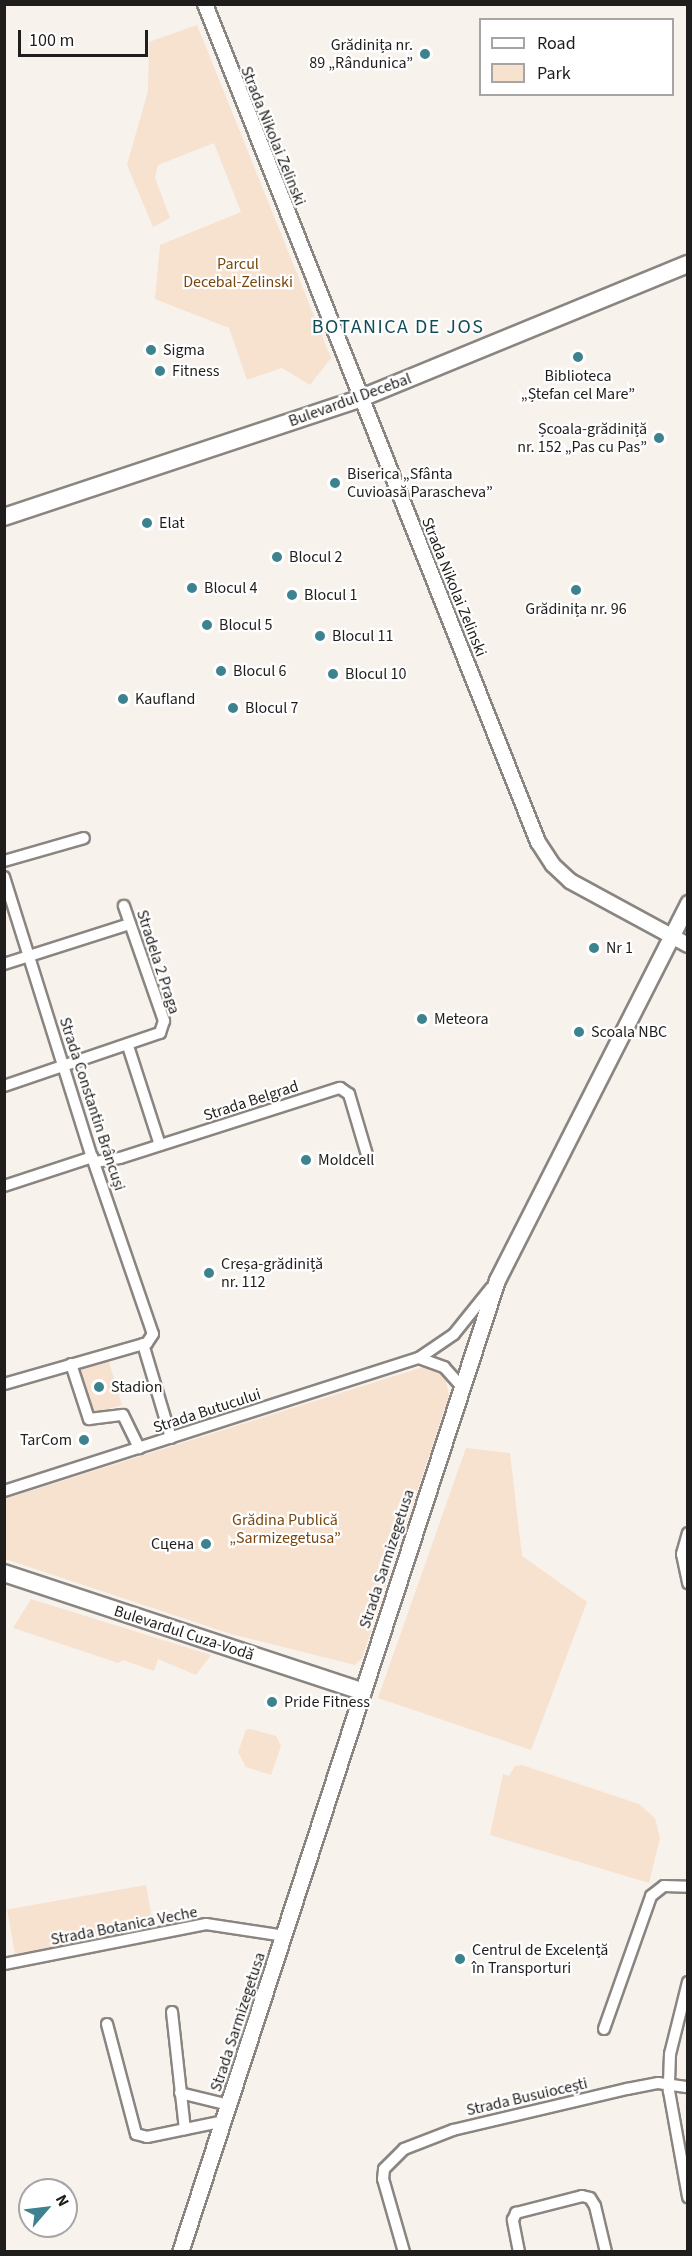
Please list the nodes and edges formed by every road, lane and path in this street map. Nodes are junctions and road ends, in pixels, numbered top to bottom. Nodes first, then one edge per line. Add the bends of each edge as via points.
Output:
1 (205, 4) edge
2 (686, 269) edge
3 (361, 398) junction
4 (4, 517) edge
5 (84, 838) dead end
6 (4, 861) edge
7 (4, 877) edge
8 (687, 903) edge
9 (124, 906) dead end
10 (129, 924) junction
11 (671, 936) junction
12 (687, 945) edge
13 (29, 955) junction
14 (4, 964) edge
15 (129, 1046) junction
16 (63, 1066) junction
17 (4, 1086) edge
18 (160, 1145) junction
19 (368, 1158) dead end
20 (94, 1160) junction
21 (4, 1186) edge
22 (497, 1280) junction
23 (148, 1341) junction
24 (419, 1358) junction
25 (71, 1364) junction
26 (4, 1384) edge
27 (462, 1387) junction
28 (171, 1438) junction
29 (139, 1448) junction
30 (4, 1491) edge
31 (687, 1533) edge
32 (4, 1573) edge
33 (687, 1583) edge
34 (363, 1692) junction
35 (687, 1887) edge
36 (285, 1935) junction
37 (4, 1964) edge
38 (687, 1982) edge
39 (172, 2012) dead end
40 (107, 2024) dead end
41 (604, 2029) dead end
42 (669, 2084) junction
43 (687, 2087) edge
44 (180, 2093) junction
45 (229, 2105) junction
46 (224, 2121) junction
47 (185, 2129) junction
48 (687, 2197) edge
49 (180, 2252) edge
50 (404, 2252) edge
51 (519, 2252) edge
52 (606, 2252) edge

1 - 3 street, Strada Nikolai Zelinski
2 - 3 main road, Bulevardul Decebal
3 - 4 main road, Bulevardul Decebal
3 - 11 street, Strada Nikolai Zelinski via 542,850 570,881
5 - 6 street
7 - 13 street, Strada Constantin Brâncuși
8 - 11 main road, Strada Sarmizegetusa
9 - 10 street, Stradela 2 Praga
10 - 13 street
10 - 15 street, Stradela 2 Praga via 163,1028 153,1037
11 - 12 street, Strada Nikolai Zelinski
11 - 22 main road, Strada Sarmizegetusa
13 - 14 street
13 - 16 street, Strada Constantin Brâncuși
15 - 16 street
15 - 18 street
16 - 17 street
16 - 20 street, Strada Constantin Brâncuși
18 - 19 street, Strada Belgrad via 343,1088 350,1094
18 - 20 street, Strada Belgrad
20 - 21 street, Strada Belgrad
20 - 23 street, Strada Constantin Brâncuși via 153,1330
22 - 24 street, Strada Butucului via 454,1334
22 - 27 main road, Strada Sarmizegetusa
23 - 25 street
23 - 28 street, Strada Constantin Brâncuși
24 - 27 street via 444,1367
24 - 28 street, Strada Butucului
25 - 26 street
25 - 29 street via 88,1419 123,1415
27 - 34 main road, Strada Sarmizegetusa
28 - 29 street, Strada Butucului
29 - 30 street, Strada Butucului
31 - 33 street via 682,1554
32 - 34 main road, Bulevardul Cuza-Vodă
34 - 36 main road, Strada Sarmizegetusa
35 - 41 street via 664,1886 651,1896
36 - 37 street, Strada Botanica Veche via 206,1924
36 - 45 main road, Strada Sarmizegetusa
38 - 42 street via 670,2054
39 - 44 street
40 - 47 street via 136,2134 147,2137
42 - 43 street, Strada Busuiocești
42 - 48 street
42 - 50 street, Strada Busuiocești via 605,2094 453,2130 404,2149 384,2169 383,2179
44 - 45 street
44 - 47 street
45 - 46 main road, Strada Sarmizegetusa
46 - 47 street
46 - 49 main road, Strada Sarmizegetusa
51 - 52 street via 513,2220 516,2213 582,2196 590,2198 595,2206

